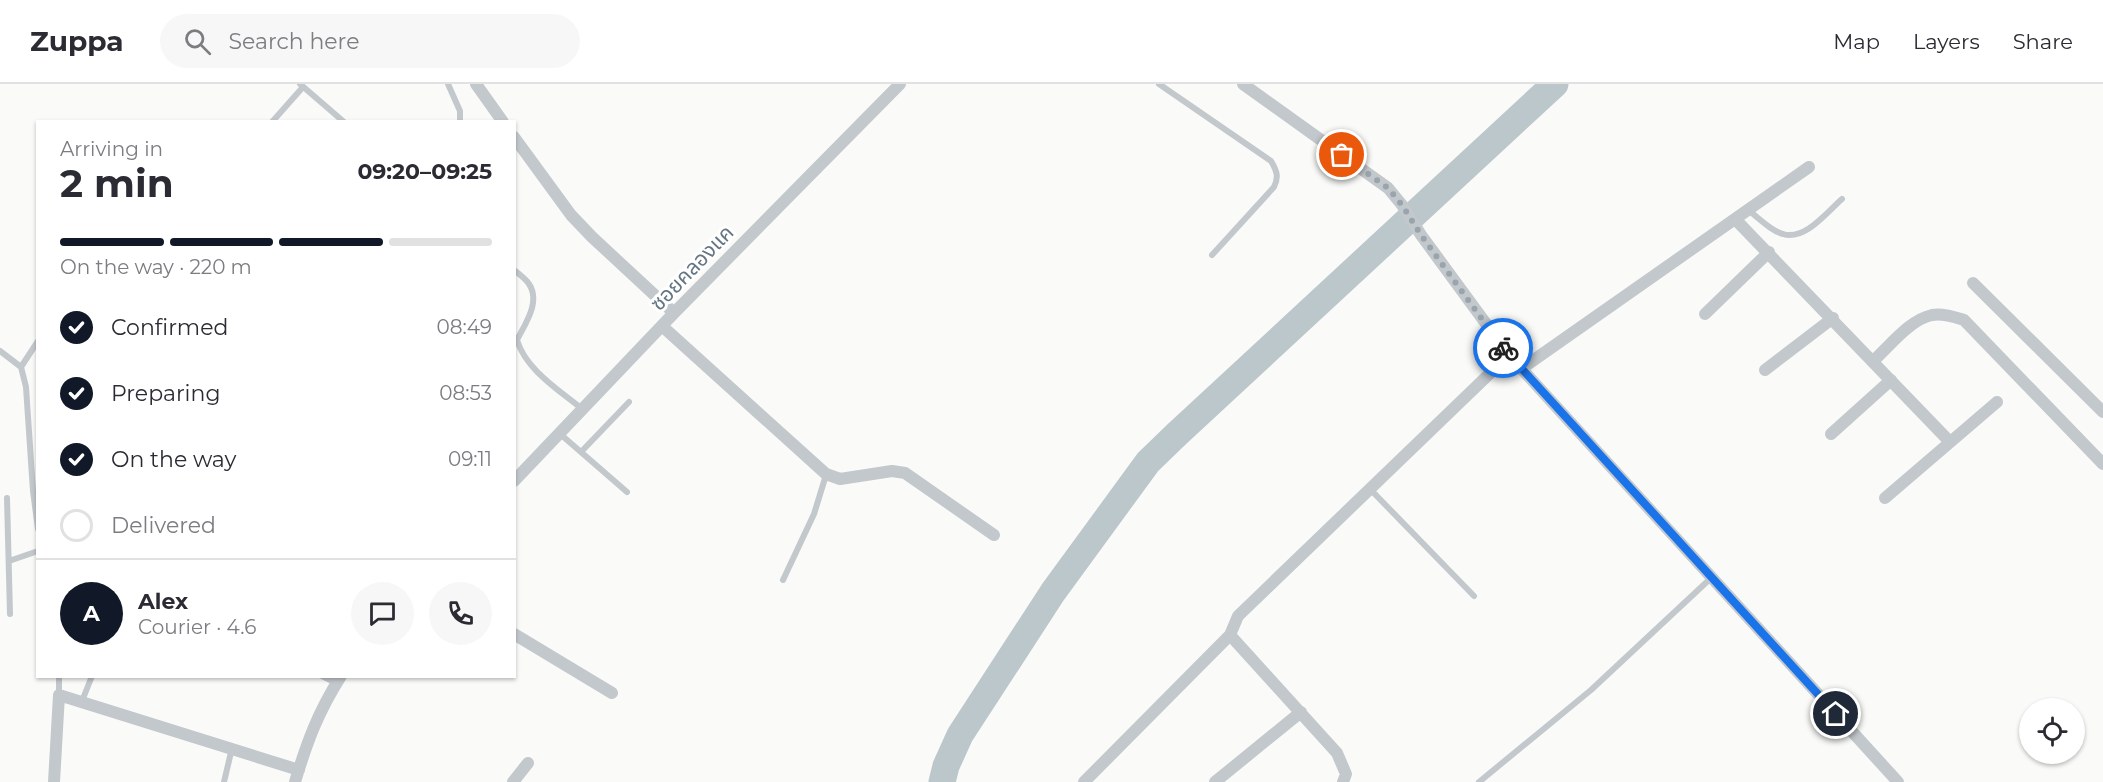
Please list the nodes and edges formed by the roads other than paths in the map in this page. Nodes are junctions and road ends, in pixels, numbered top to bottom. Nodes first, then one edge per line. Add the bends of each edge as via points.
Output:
1 (448, 84) edge
2 (476, 84) edge
3 (900, 84) edge
4 (1159, 84) edge
5 (1244, 84) edge
6 (301, 85) edge
7 (274, 120) edge
8 (342, 120) edge
9 (460, 120) edge
10 (502, 120) edge
11 (516, 140) edge
12 (1809, 167) dead end
13 (1842, 199) dead end
14 (1748, 210) junction
15 (1735, 219) junction
16 (1769, 252) junction
17 (1212, 255) dead end
18 (516, 272) edge
19 (1973, 283) dead end
20 (674, 313) junction
21 (1705, 314) dead end
22 (1833, 318) junction
23 (662, 326) junction
24 (36, 343) edge
25 (0, 351) edge
26 (1509, 356) junction
27 (1873, 361) junction
28 (21, 367) junction
29 (1521, 369) junction
30 (1765, 370) dead end
31 (1891, 380) junction
32 (628, 402) dead end
33 (1997, 402) dead end
34 (582, 410) junction
35 (2103, 412) edge
36 (559, 433) junction
37 (1831, 434) dead end
38 (1950, 442) junction
39 (581, 452) junction
40 (2103, 464) edge
41 (826, 474) junction
42 (516, 479) edge
43 (1370, 489) junction
44 (627, 492) dead end
45 (7, 498) dead end
46 (1885, 498) dead end
47 (36, 514) edge
48 (994, 535) dead end
49 (36, 552) edge
50 (9, 561) junction
51 (1712, 578) junction
52 (783, 580) dead end
53 (1474, 596) dead end
54 (10, 614) dead end
55 (516, 635) edge
56 (1230, 635) junction
57 (59, 678) edge
58 (91, 678) edge
59 (338, 680) edge
60 (612, 693) dead end
61 (58, 695) junction
62 (82, 701) junction
63 (1300, 712) junction
64 (232, 748) junction
65 (528, 763) dead end
66 (297, 776) edge
67 (54, 782) edge
68 (224, 782) edge
69 (513, 782) edge
70 (1084, 782) edge
71 (1215, 782) edge
72 (1343, 782) edge
73 (1479, 782) edge
74 (1898, 782) edge

1 - 9 lane
2 - 10 street
3 - 20 street, ซอยคลองแค
4 - 17 lane via 1272,161 1277,170 1274,187
5 - 26 street via 1377,180 1402,205
6 - 7 lane
6 - 8 lane
11 - 20 street via 571,215
12 - 14 street
13 - 14 lane via 1807,230 1792,236 1781,234
14 - 15 street
15 - 16 street
15 - 29 street
16 - 21 street
16 - 22 street
18 - 34 lane via 529,284 534,296 532,310 517,340 521,352
19 - 35 street
20 - 23 street, ซอยคลองแค
22 - 27 street
22 - 30 street
23 - 34 street, ซอยคลองแค
23 - 41 street
24 - 28 lane
25 - 28 lane
26 - 29 street
26 - 43 street
27 - 31 street
27 - 40 street via 1922,318 1934,315 1965,320
28 - 47 lane
29 - 51 street
31 - 37 street
31 - 38 street
32 - 39 lane
33 - 38 street
34 - 36 street, ซอยคลองแค
36 - 39 lane
36 - 42 street, ซอยคลองแค
38 - 46 street
39 - 44 lane
41 - 48 street via 840,479 905,472
41 - 52 lane via 814,514
43 - 53 lane
43 - 56 street via 1238,616
45 - 50 lane
49 - 50 lane
50 - 54 lane
51 - 73 lane via 1591,690
51 - 74 street
55 - 60 street
56 - 63 street
56 - 70 street
57 - 61 lane
58 - 62 lane
59 - 66 street via 315,722
61 - 62 street
61 - 67 street
62 - 64 street
63 - 71 street
63 - 72 street via 1337,753 1346,774
64 - 66 street
64 - 68 lane
65 - 69 street

